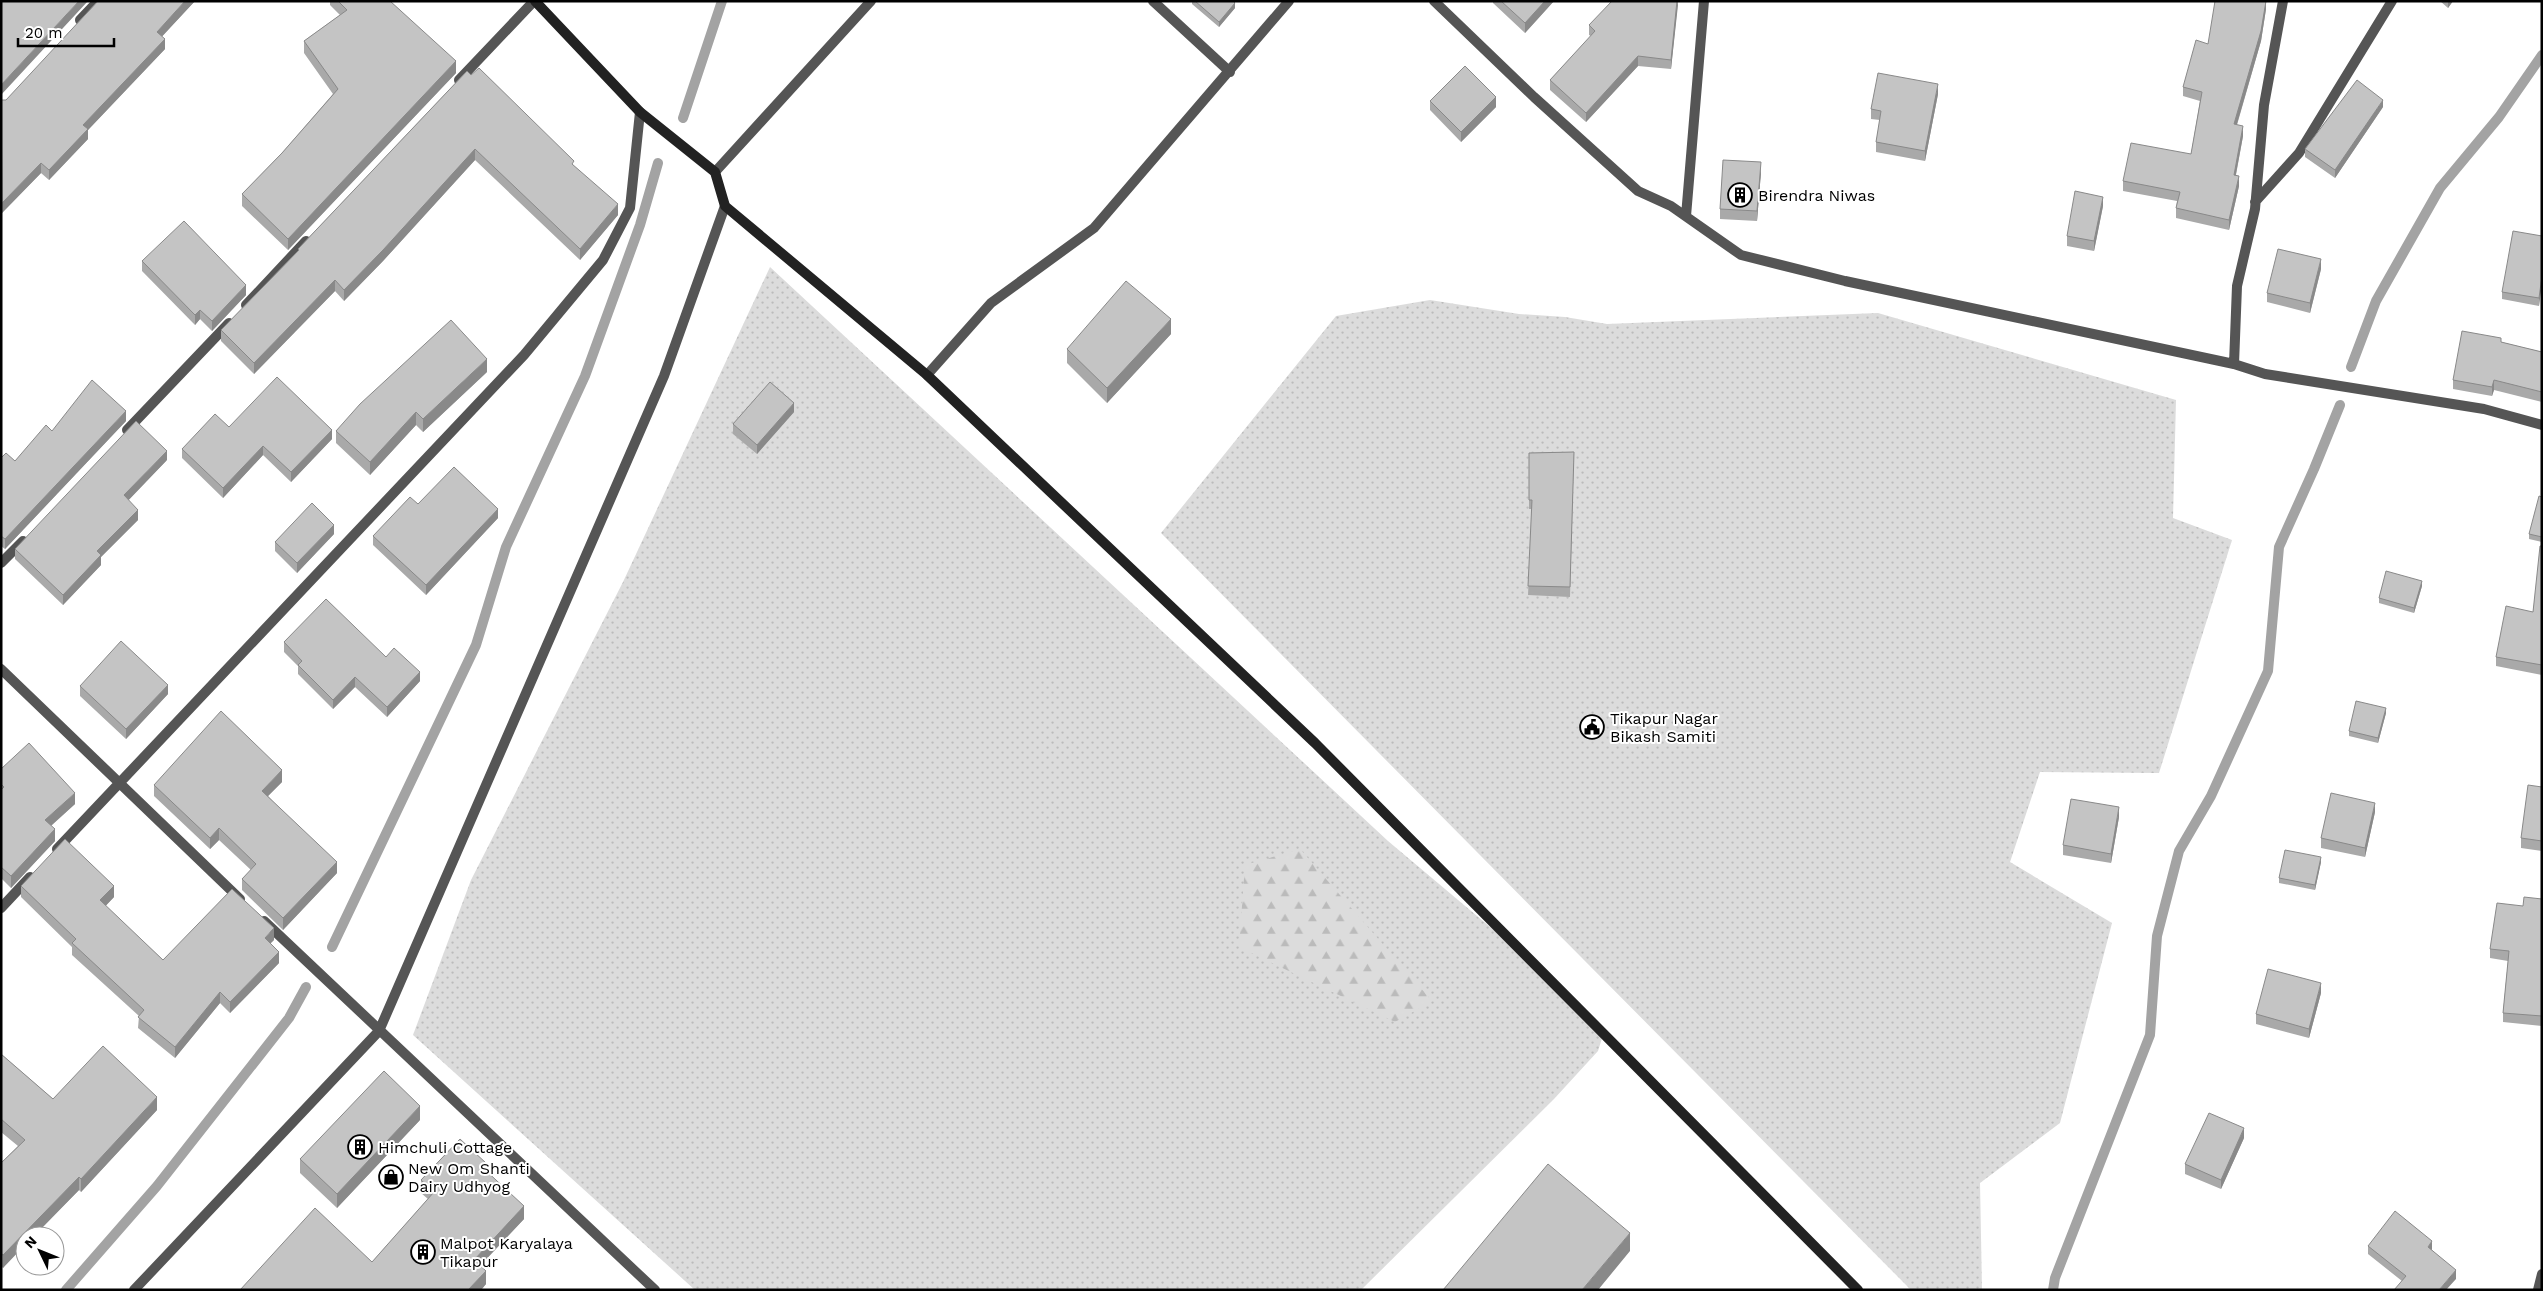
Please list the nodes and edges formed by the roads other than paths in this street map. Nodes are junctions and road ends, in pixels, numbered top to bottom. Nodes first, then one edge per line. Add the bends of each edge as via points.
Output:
1 (98, 1) edge
2 (534, 1) edge
3 (871, 1) edge
4 (1154, 1) edge
5 (1289, 1) edge
6 (1434, 1) edge
7 (1704, 1) edge
8 (2283, 1) edge
9 (2392, 1) edge
10 (72, 29) edge
11 (1230, 72) junction
12 (452, 88) edge
13 (640, 112) junction
14 (715, 172) junction
15 (2255, 202) junction
16 (725, 206) junction
17 (1686, 216) junction
18 (315, 232) edge
19 (2234, 364) junction
20 (927, 376) junction
21 (2542, 425) edge
22 (117, 441) edge
23 (28, 535) edge
24 (1, 564) edge
25 (1, 669) edge
26 (119, 783) junction
27 (1, 908) edge
28 (379, 1031) junction
29 (2542, 1274) edge
30 (134, 1290) edge
31 (655, 1290) edge
32 (1858, 1290) edge
33 (2538, 1290) edge

1 - 10 street
2 - 12 street
2 - 13 street
3 - 14 street
4 - 11 street
5 - 11 street
6 - 17 street via 1638,191
7 - 17 street
8 - 15 street via 2264,105
9 - 15 street via 2299,153
11 - 20 street via 1094,228 991,303
13 - 14 street
13 - 26 street via 630,208 603,260 524,355
14 - 16 street
15 - 19 street via 2237,286
16 - 20 street
16 - 28 street via 664,376
17 - 19 street via 1741,255 1845,281
18 - 22 street
19 - 21 street via 2264,374 2484,409
20 - 32 street via 1316,742
23 - 24 street
25 - 26 street
26 - 27 street
26 - 28 street
28 - 30 street
28 - 31 street
29 - 33 street

